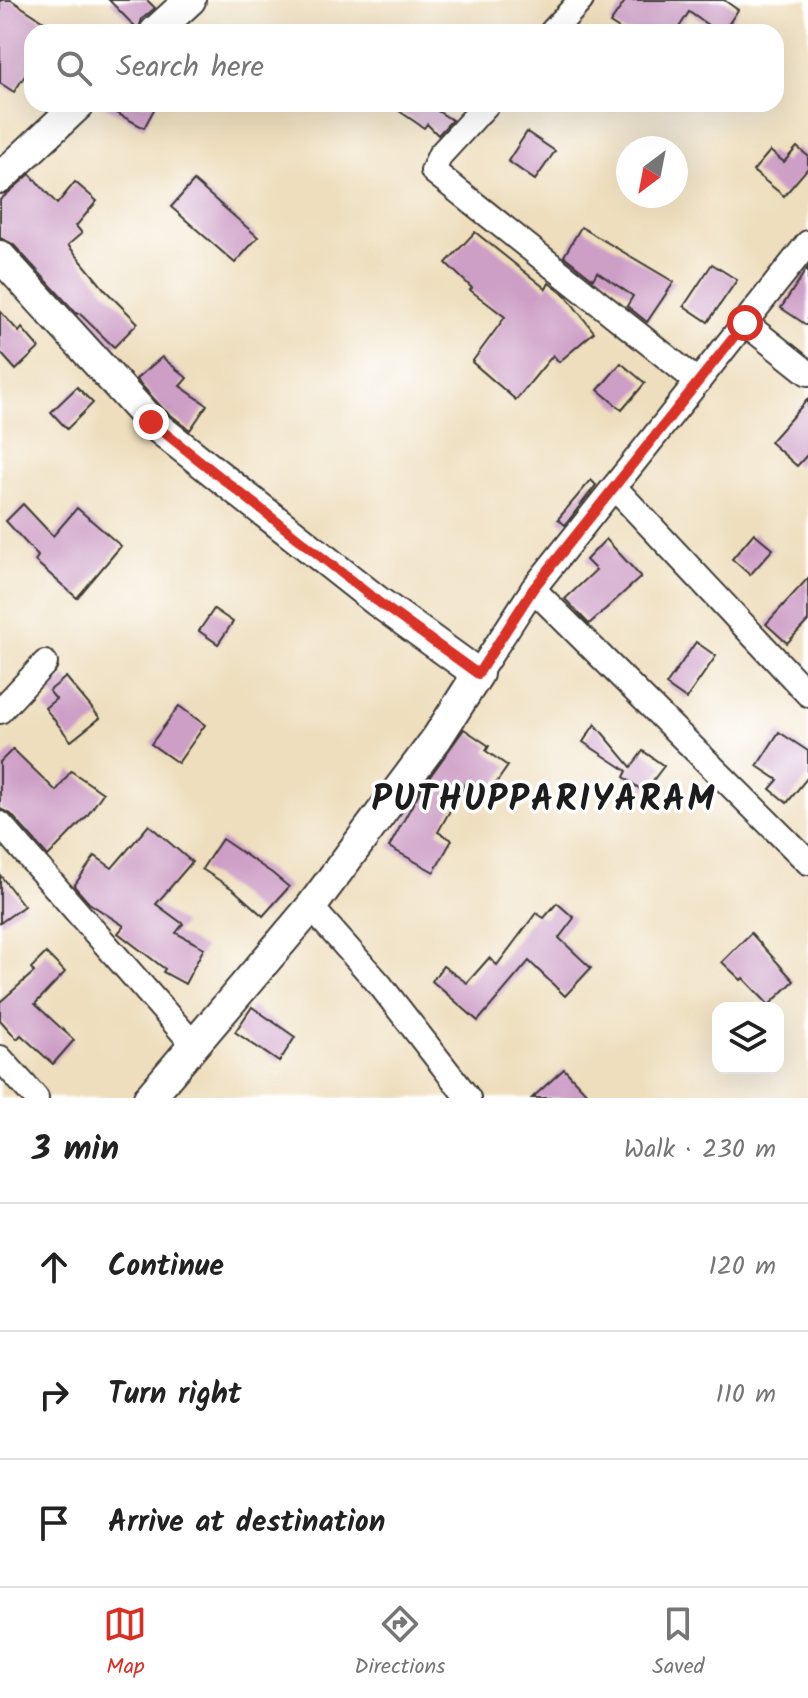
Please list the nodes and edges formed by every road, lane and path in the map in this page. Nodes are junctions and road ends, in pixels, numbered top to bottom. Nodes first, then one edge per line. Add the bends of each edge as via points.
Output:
1 (190, 0) edge
2 (581, 0) edge
3 (164, 24) edge
4 (559, 24) edge
5 (70, 112) edge
6 (480, 112) edge
7 (0, 178) edge
8 (808, 243) edge
9 (0, 256) edge
10 (745, 323) junction
11 (808, 373) edge
12 (698, 382) junction
13 (614, 487) junction
14 (533, 589) junction
15 (45, 663) dead end
16 (478, 674) junction
17 (808, 694) edge
18 (0, 711) edge
19 (0, 824) edge
20 (808, 862) edge
21 (311, 907) junction
22 (194, 1045) junction
23 (0, 1058) edge
24 (36, 1098) edge
25 (149, 1098) edge
26 (468, 1098) edge

1 - 3 street
2 - 4 street
5 - 7 street
6 - 12 street via 440,155 433,171
8 - 10 street
9 - 16 street via 151,422
10 - 11 street
10 - 12 street
12 - 13 street
13 - 14 street
13 - 17 street
14 - 16 street
14 - 20 street
15 - 18 street
16 - 21 street
19 - 22 street
21 - 22 street
21 - 26 street
22 - 25 street
23 - 24 street

